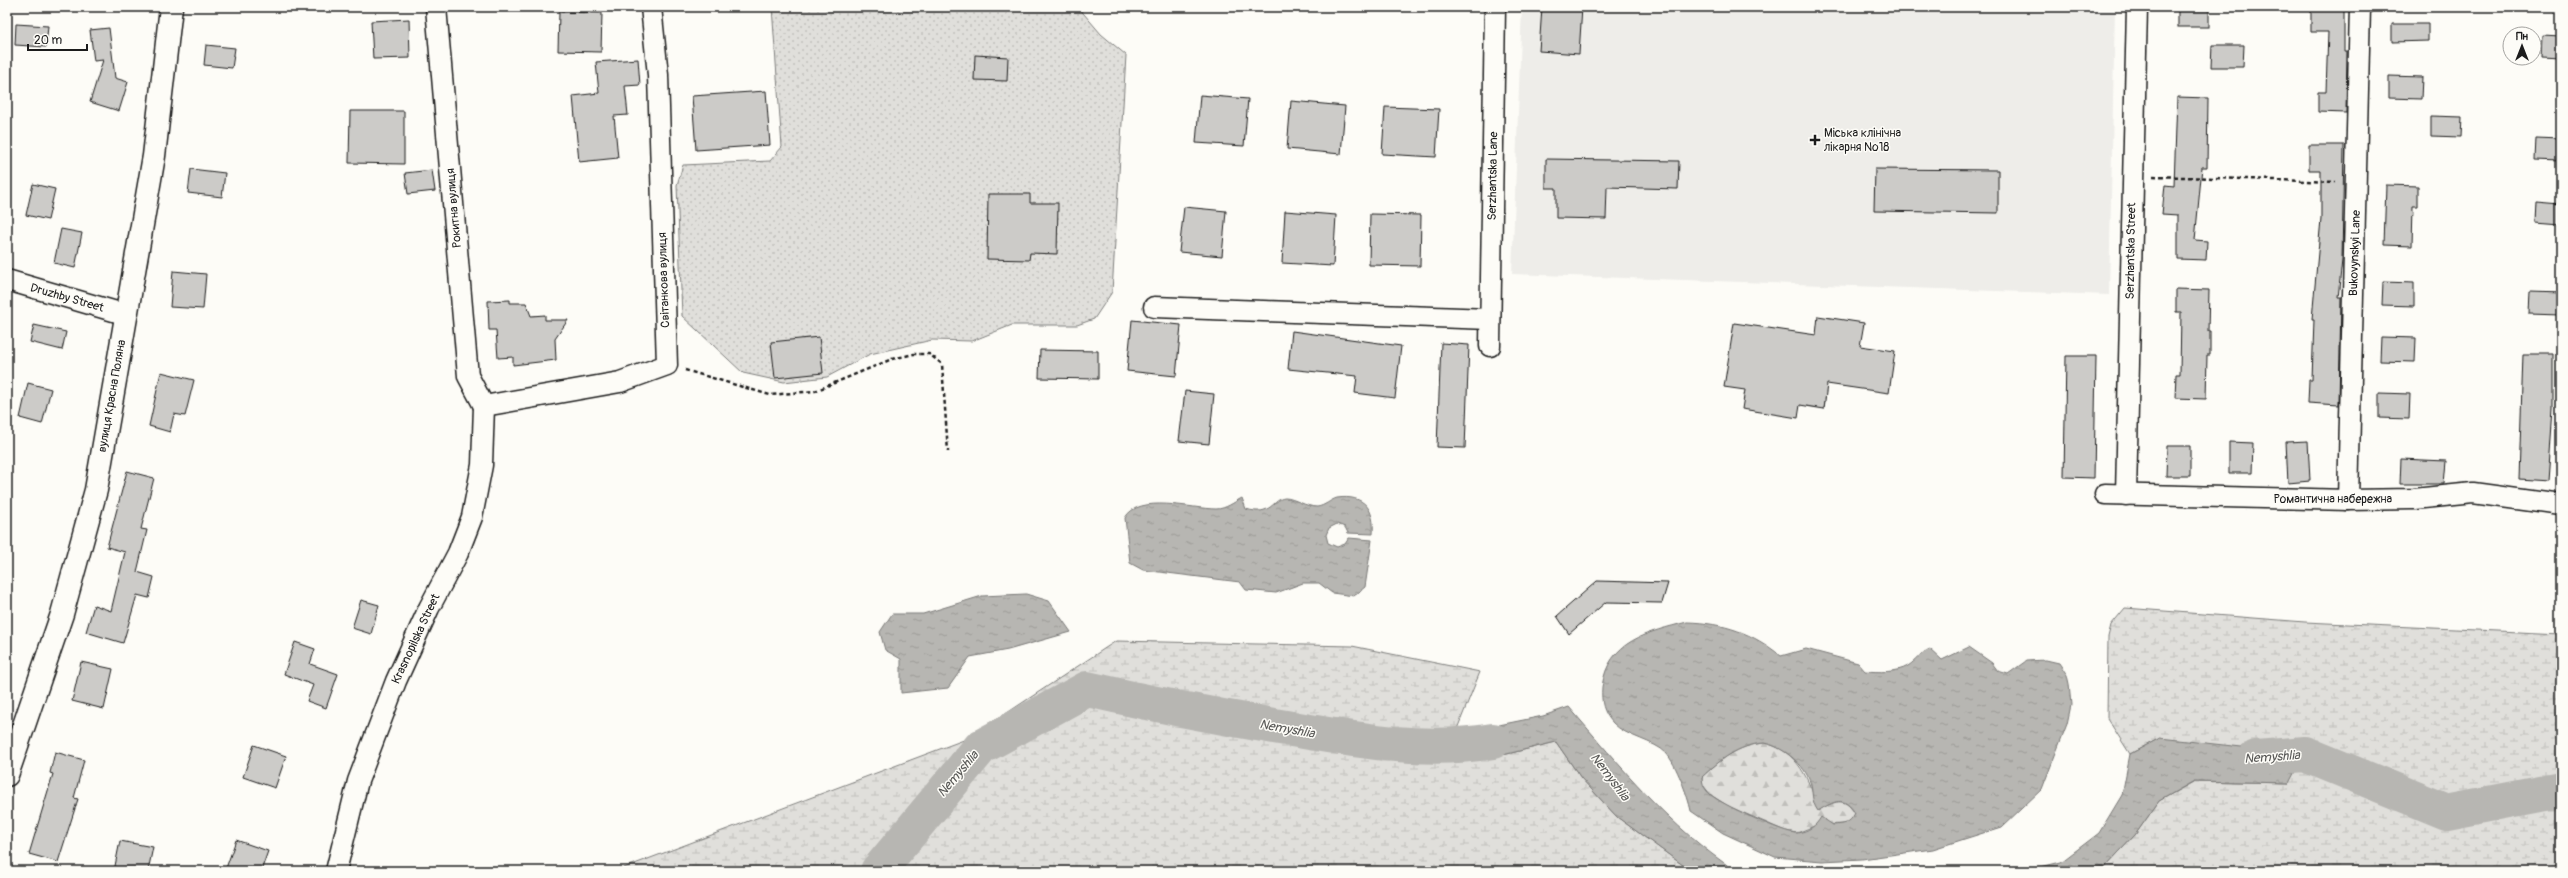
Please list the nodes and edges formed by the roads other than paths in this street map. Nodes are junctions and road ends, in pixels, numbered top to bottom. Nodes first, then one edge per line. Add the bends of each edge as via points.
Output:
1 (171, 7) edge
2 (436, 7) edge
3 (651, 7) edge
4 (1495, 7) edge
5 (2137, 7) edge
6 (2360, 7) edge
7 (7, 280) edge
8 (1154, 307) dead end
9 (127, 315) junction
10 (1490, 319) junction
11 (1490, 346) dead end
12 (484, 406) junction
13 (2104, 494) dead end
14 (2126, 495) junction
15 (2348, 500) junction
16 (2561, 505) edge
17 (7, 775) edge
18 (336, 871) edge

1 - 9 street, вулиця Красна Поляна via 154,156
2 - 12 street, Рокитна вулиця via 468,376
3 - 12 street, Світанкова вулиця via 658,75 667,365 620,382
4 - 10 street, Serzhantska Lane
5 - 14 street, Serzhantska Street
6 - 15 street, Bukovynskyi Lane
7 - 9 street, Druzhby Street
8 - 10 street
9 - 17 street, вулиця Красна Поляна via 96,490 62,614
10 - 11 street, Serzhantska Lane
12 - 18 street, Krasnopilska Street via 482,465 472,517 458,553 429,608 396,681 358,781
13 - 14 street, Романтична набережна
14 - 15 street, Романтична набережна
15 - 16 street, Романтична набережна via 2414,499 2473,493

